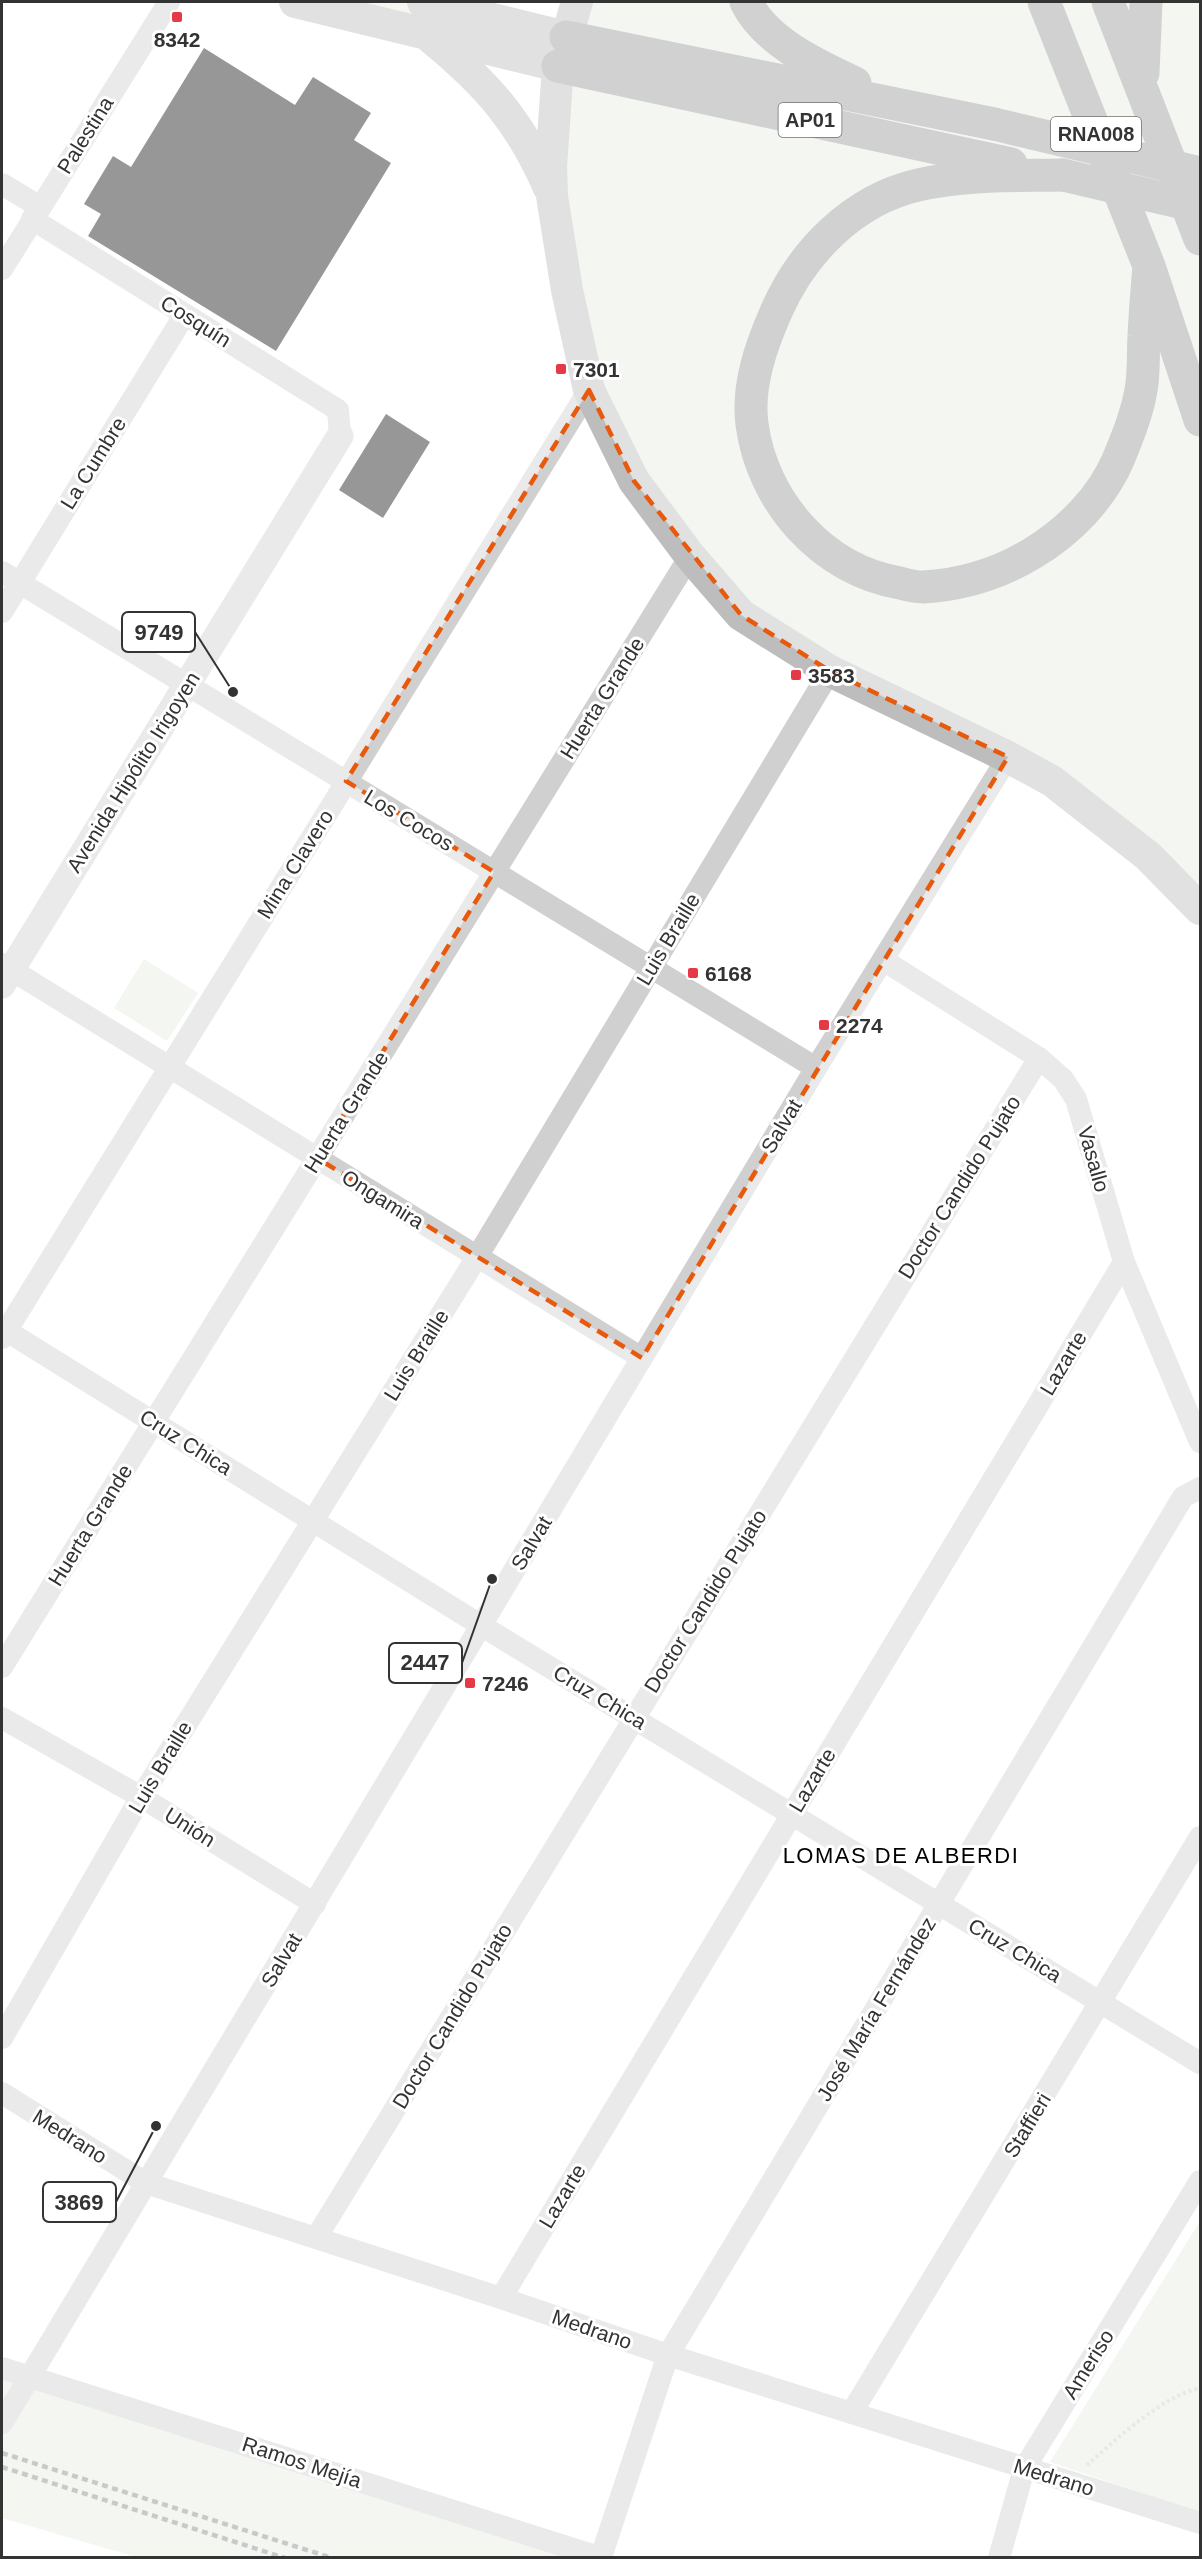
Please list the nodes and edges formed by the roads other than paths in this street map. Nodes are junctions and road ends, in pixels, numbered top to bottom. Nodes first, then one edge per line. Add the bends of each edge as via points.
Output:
1 (169, 2) edge
2 (295, 2) edge
3 (423, 2) edge
4 (577, 2) edge
5 (746, 2) edge
6 (1044, 2) edge
7 (1108, 2) edge
8 (1146, 2) edge
9 (465, 5) edge
10 (426, 33) junction
11 (562, 51) junction
12 (1142, 87) junction
13 (906, 105) junction
14 (1200, 173) edge
15 (1063, 175) junction
16 (2, 184) edge
17 (552, 196) junction
18 (1200, 207) edge
19 (36, 213) junction
20 (1200, 239) edge
21 (1149, 266) junction
22 (2, 269) edge
23 (185, 314) junction
24 (589, 390) junction
25 (1200, 420) edge
26 (340, 436) joint
27 (690, 556) junction
28 (10, 577) edge
29 (2, 612) edge
30 (830, 671) junction
31 (187, 685) junction
32 (1008, 757) junction
33 (346, 781) junction
34 (494, 872) junction
35 (1200, 909) edge
36 (883, 960) junction
37 (651, 967) junction
38 (5, 973) edge
39 (1039, 1058) junction
40 (168, 1067) junction
41 (816, 1068) junction
42 (317, 1158) junction
43 (477, 1257) junction
44 (1124, 1262) junction
45 (3, 1332) edge
46 (642, 1358) junction
47 (154, 1422) junction
48 (1200, 1442) edge
49 (1200, 1488) edge
50 (312, 1520) junction
51 (482, 1626) junction
52 (2, 1667) edge
53 (2, 1718) edge
54 (633, 1718) junction
55 (141, 1797) junction
56 (792, 1814) junction
57 (1200, 1837) edge
58 (315, 1904) junction
59 (939, 1904) junction
60 (1102, 2003) junction
61 (2, 2038) edge
62 (1200, 2063) edge
63 (2, 2093) edge
64 (1200, 2181) edge
65 (146, 2183) junction
66 (316, 2238) junction
67 (501, 2298) junction
68 (668, 2355) junction
69 (2, 2368) edge
70 (30, 2376) junction
71 (852, 2412) junction
72 (2, 2423) edge
73 (1024, 2469) junction
74 (1200, 2523) edge
75 (602, 2557) edge
76 (999, 2558) edge

1 - 19 street, Palestina
2 - 10 main road
3 - 9 main road
4 - 11 main road
5 - 13 highway via 776,37 807,60
6 - 21 highway, RNA008
7 - 12 highway, RNA008
8 - 12 highway
9 - 11 main road
10 - 11 main road
10 - 17 main road via 489,89 536,158
11 - 13 highway, AP01
11 - 15 highway, AP01
11 - 17 main road via 551,166
12 - 20 highway, RNA008
13 - 14 highway, AP01, bridge
15 - 18 highway, AP01, bridge
15 - 21 highway via 977,176 916,185 874,202 836,226 810,255 782,298 764,339 753,381 752,423 762,468 780,502 805,533 833,557 874,579 921,587 963,581 1010,567 1057,538 1094,501 1117,463 1132,422 1142,384
16 - 19 street, Cosquín
17 - 24 main road
19 - 22 street, Palestina
19 - 23 street, Cosquín
21 - 25 highway, RNA008
23 - 26 street, Cosquín via 338,410
23 - 28 street, La Cumbre
24 - 27 main road via 634,481
24 - 33 street, Mina Clavero
26 - 31 street, Avenida Hipólito Irigoyen
27 - 30 main road via 741,615
27 - 34 street, Huerta Grande
28 - 29 street, La Cumbre
28 - 31 street, Los Cocos
30 - 32 main road
30 - 37 street, Luis Braille
31 - 33 street, Los Cocos
31 - 38 street, Avenida Hipólito Irigoyen
32 - 35 main road via 1052,781 1148,856
32 - 36 street, Salvat
33 - 34 street, Los Cocos
33 - 40 street, Mina Clavero
34 - 37 street, Los Cocos
34 - 42 street, Huerta Grande
36 - 39 street, Vasallo
36 - 41 street, Salvat
37 - 41 street, Los Cocos
37 - 43 street, Luis Braille
38 - 40 street, Ongamira
39 - 44 street, Vasallo via 1063,1079 1076,1099
39 - 54 street, Doctor Candido Pujato
40 - 42 street, Ongamira
40 - 45 street, Mina Clavero
41 - 46 street, Salvat
42 - 43 street, Ongamira
42 - 47 street, Huerta Grande
43 - 46 street, Ongamira
43 - 50 street, Luis Braille
44 - 48 street, Vasallo
44 - 56 street, Lazarte
45 - 47 street, Cruz Chica
46 - 51 street, Salvat
47 - 50 street, Cruz Chica
47 - 52 street, Huerta Grande
49 - 59 street, José María Fernández via 1183,1497
50 - 51 street, Cruz Chica
50 - 55 street, Luis Braille
51 - 54 street, Cruz Chica
51 - 58 street, Salvat
53 - 55 street, Unión
54 - 56 street, Cruz Chica
54 - 66 street, Doctor Candido Pujato
55 - 58 street, Unión
55 - 61 street, Luis Braille
56 - 59 street, Cruz Chica
56 - 67 street, Lazarte
57 - 60 street, Staffieri
58 - 65 street, Salvat
59 - 60 street, Cruz Chica
59 - 68 street, José María Fernández
60 - 62 street, Cruz Chica
60 - 71 street, Staffieri
63 - 65 street, Medrano
64 - 73 street, Ameriso
65 - 66 street, Medrano
65 - 70 street, Salvat
66 - 67 street, Medrano
67 - 68 street, Medrano
68 - 71 street, Medrano
68 - 75 street, José María Fernández
69 - 70 street, Ramos Mejía
70 - 72 street, Salvat
70 - 75 street, Ramos Mejía
71 - 73 street, Medrano
73 - 74 street, Medrano
73 - 76 street, Ameriso

